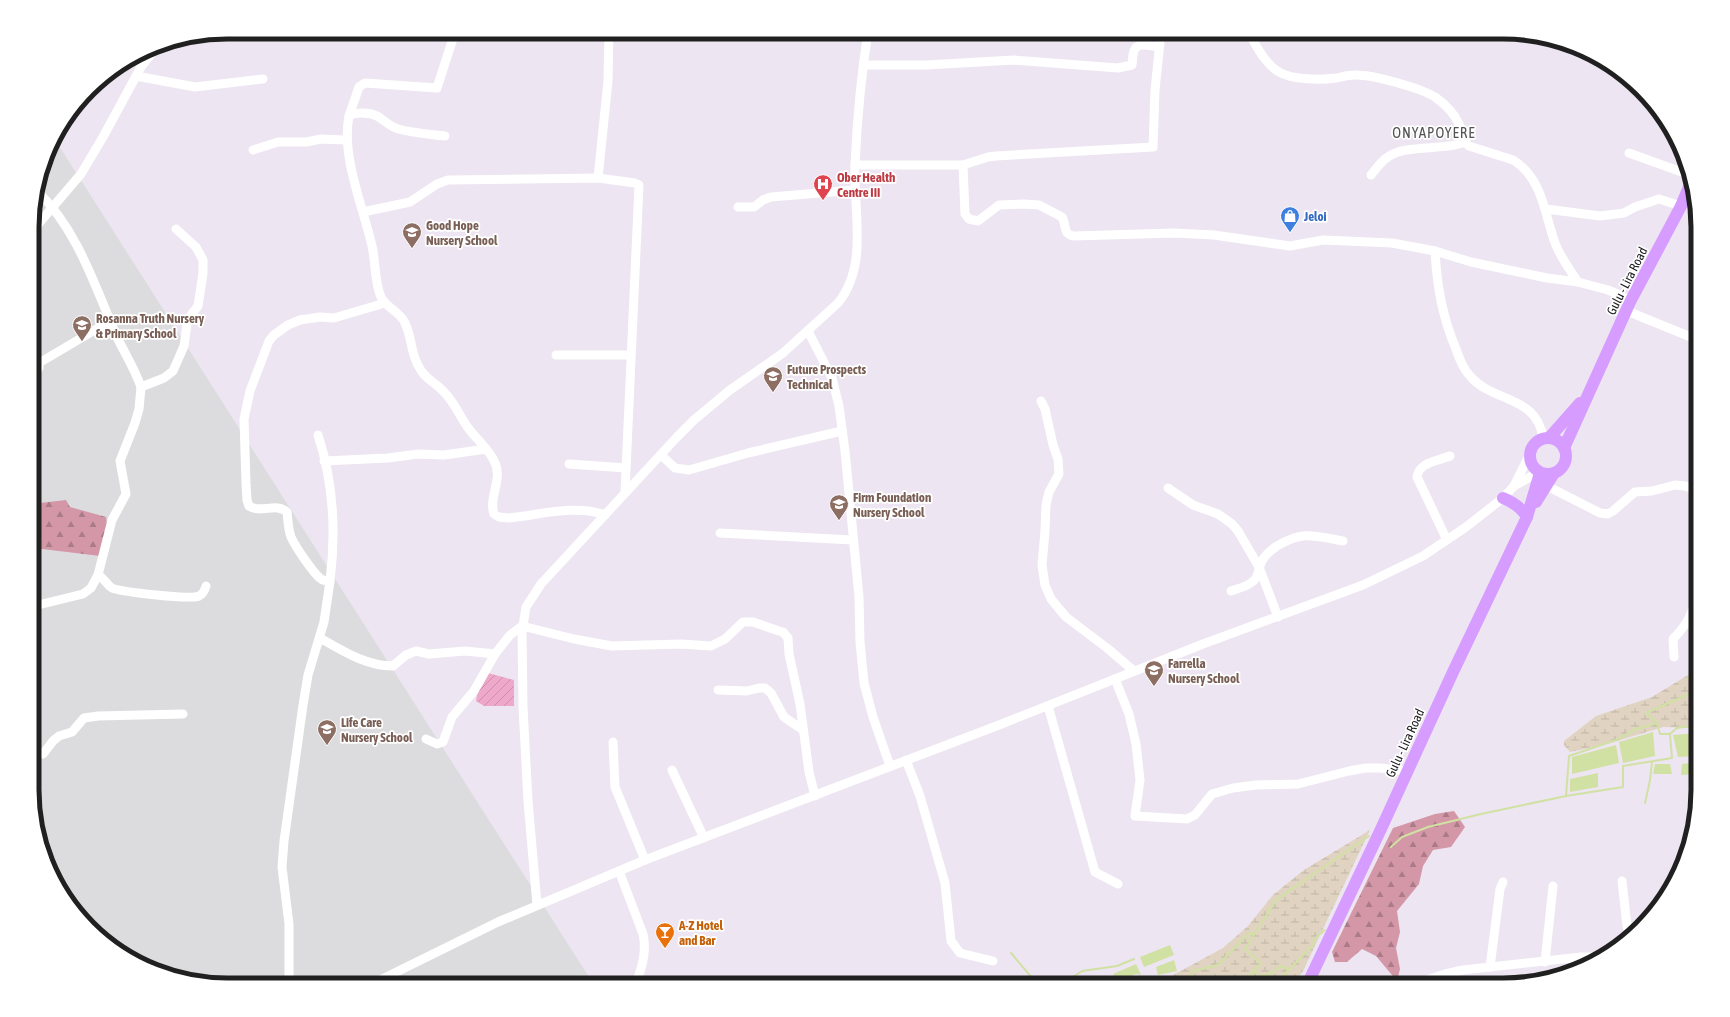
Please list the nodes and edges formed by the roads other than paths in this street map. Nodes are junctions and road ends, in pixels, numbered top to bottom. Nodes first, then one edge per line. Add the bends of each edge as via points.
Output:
1 (453, 39) edge
2 (609, 39) edge
3 (867, 39) edge
4 (1160, 39) edge
5 (1252, 39) edge
6 (1159, 47) junction
7 (149, 56) edge
8 (864, 65) junction
9 (136, 76) junction
10 (263, 79) dead end
11 (349, 116) junction
12 (444, 136) dead end
13 (346, 140) junction
14 (1465, 142) junction
15 (253, 150) dead end
16 (1629, 153) dead end
17 (855, 165) junction
18 (963, 165) junction
19 (1683, 173) edge
20 (1371, 175) dead end
21 (598, 178) junction
22 (855, 190) junction
23 (42, 196) edge
24 (1688, 197) edge
25 (1681, 206) junction
26 (738, 207) dead end
27 (53, 208) junction
28 (1546, 209) junction
29 (363, 212) junction
30 (39, 223) edge
31 (176, 229) dead end
32 (1435, 251) junction
33 (1578, 282) junction
34 (385, 303) junction
35 (1628, 307) junction
36 (110, 321) junction
37 (808, 331) junction
38 (1691, 337) edge
39 (556, 355) dead end
40 (631, 355) junction
41 (39, 360) edge
42 (141, 387) junction
43 (1589, 394) junction
44 (1041, 401) dead end
45 (842, 431) junction
46 (318, 434) dead end
47 (1546, 438) junction
48 (1564, 448) junction
49 (486, 449) junction
50 (661, 455) junction
51 (1450, 456) dead end
52 (1529, 456) junction
53 (324, 461) junction
54 (569, 464) dead end
55 (626, 468) junction
56 (1540, 473) junction
57 (1554, 473) junction
58 (1514, 486) junction
59 (1547, 486) junction
60 (1168, 488) dead end
61 (1691, 488) edge
62 (625, 492) junction
63 (1503, 498) junction
64 (605, 515) junction
65 (1528, 515) junction
66 (720, 533) dead end
67 (853, 540) junction
68 (1447, 540) junction
69 (1343, 541) dead end
70 (1259, 568) junction
71 (98, 575) junction
72 (330, 581) junction
73 (206, 586) dead end
74 (1231, 591) dead end
75 (39, 605) edge
76 (1691, 615) edge
77 (1278, 617) junction
78 (522, 626) junction
79 (320, 638) junction
80 (495, 654) junction
81 (1674, 658) dead end
82 (1134, 671) junction
83 (1115, 679) junction
84 (718, 690) dead end
85 (1048, 706) junction
86 (183, 714) dead end
87 (803, 730) junction
88 (426, 739) dead end
89 (613, 742) dead end
90 (39, 754) edge
91 (906, 760) junction
92 (890, 766) junction
93 (672, 770) dead end
94 (1407, 771) junction
95 (815, 796) junction
96 (704, 838) junction
97 (645, 860) junction
98 (619, 872) junction
99 (1622, 881) dead end
100 (1503, 882) dead end
101 (1118, 884) dead end
102 (1553, 886) dead end
103 (537, 905) junction
104 (1628, 930) edge
105 (1590, 957) edge
106 (993, 961) dead end
107 (1545, 962) junction
108 (1490, 967) junction
109 (289, 978) edge
110 (394, 978) edge
111 (638, 978) edge
112 (1310, 978) edge
113 (1433, 978) edge

1 - 11 street via 437,88 365,83 359,87
2 - 21 street via 608,81
3 - 8 street
4 - 6 street
5 - 14 street via 1266,61 1285,76 1326,79 1356,74 1388,80 1429,94 1443,103 1455,116
6 - 8 street via 1139,46 1134,49 1132,65 1118,68 1014,60 926,65
6 - 18 street via 1153,147 996,156
7 - 9 street
8 - 17 street
9 - 10 street via 195,87
9 - 27 street via 81,174
11 - 12 street via 357,113 374,115 397,128
11 - 13 street
13 - 15 street via 278,142
13 - 29 street
14 - 20 street via 1455,146 1395,153
14 - 28 street via 1471,147 1518,163 1539,189
16 - 19 street
17 - 18 street
17 - 22 street
18 - 32 street via 965,214 974,221 982,219 999,205 1034,204 1062,217 1065,232 1074,236 1174,233 1214,235 1290,246 1323,240 1360,240
21 - 29 street via 448,180 437,184 410,202
21 - 40 street via 639,185
22 - 26 street via 771,198 754,207
22 - 37 street via 857,245 851,280 838,303
23 - 27 street
24 - 25 main road, Gulu - Lira Road
25 - 28 street via 1659,199 1624,213 1600,216
25 - 35 main road, Gulu - Lira Road
27 - 30 street
27 - 36 street via 83,258
28 - 33 street via 1563,261
29 - 34 street via 378,285
31 - 42 street via 196,247 203,260 198,306 187,324 184,346 173,371 164,378
32 - 33 street via 1471,262
32 - 47 street via 1438,294 1443,314 1458,356 1468,375 1479,386 1519,403 1531,413
33 - 35 street via 1620,295
34 - 49 street via 404,321 414,358 422,373 444,391
34 - 72 street via 339,317 311,318 288,324 269,341 247,400 243,430 249,506 280,507 285,510 293,541 308,565 323,580
35 - 38 street
35 - 43 main road, Gulu - Lira Road
36 - 41 street
36 - 42 street
37 - 45 street via 832,378
37 - 50 street via 783,353 711,405
39 - 40 street
40 - 55 street
42 - 71 street via 139,409 120,461 126,494 112,520
43 - 47 main road
43 - 48 main road, Gulu - Lira Road
44 - 82 street via 1058,459 1059,474 1049,492 1046,505 1042,565 1045,585 1051,599 1066,617
45 - 50 street via 689,470 676,468
45 - 67 street
46 - 53 street
47 - 48 main road via 1558,440
47 - 52 main road via 1533,445
48 - 57 main road via 1564,466
49 - 53 street via 444,455 418,454
49 - 64 street via 497,466 493,504 494,514 499,517 582,511
50 - 62 street
51 - 68 street via 1422,466 1417,477
52 - 56 main road via 1534,468
52 - 58 street
53 - 72 street via 332,503
54 - 55 street
55 - 62 street
56 - 57 main road
56 - 58 street
56 - 65 main road
57 - 59 main road
58 - 63 street
59 - 61 street via 1600,513 1608,514 1635,492 1675,485
59 - 65 main road
60 - 70 street via 1193,505 1218,514 1232,524
62 - 64 street
63 - 65 main road
63 - 68 street
64 - 78 street via 536,590 526,607
65 - 94 main road, Gulu - Lira Road
66 - 67 street
67 - 92 street via 864,683
68 - 77 street via 1410,563 1363,585
69 - 70 street via 1315,536 1295,537 1271,550
70 - 74 street via 1255,580
70 - 77 street
71 - 73 street via 119,590 188,597 201,595
71 - 75 street via 91,588 83,594
72 - 79 street
76 - 81 street via 1673,639
77 - 82 street
78 - 80 street via 510,635
78 - 87 street via 581,641 620,646 711,646 725,639 746,621 783,632 788,638
78 - 103 street via 528,801
79 - 80 street via 365,662 381,665 393,666 406,655 416,651 431,654 465,651
79 - 109 street via 308,675 284,841 282,867 289,924
80 - 88 street via 474,691 452,717 443,742 437,744
82 - 83 street
83 - 85 street
83 - 94 street via 1126,705 1136,744 1140,780 1135,816 1187,819 1195,815 1212,794 1229,789 1256,785 1298,784 1366,768
84 - 87 street via 747,691 765,688 771,693 784,717
85 - 91 street
85 - 101 street via 1095,872
86 - 90 street via 84,718 70,732 53,740 44,753
87 - 95 street
89 - 97 street via 615,787
91 - 92 street
91 - 106 street via 920,796 945,883 951,940 960,953
92 - 95 street
93 - 96 street
94 - 112 main road, Gulu - Lira Road
95 - 96 street
96 - 97 street
97 - 98 street
98 - 103 street
98 - 111 street via 645,944
99 - 104 street
100 - 108 street
102 - 107 street
103 - 110 street via 498,922
105 - 107 street
107 - 108 street
108 - 113 street

